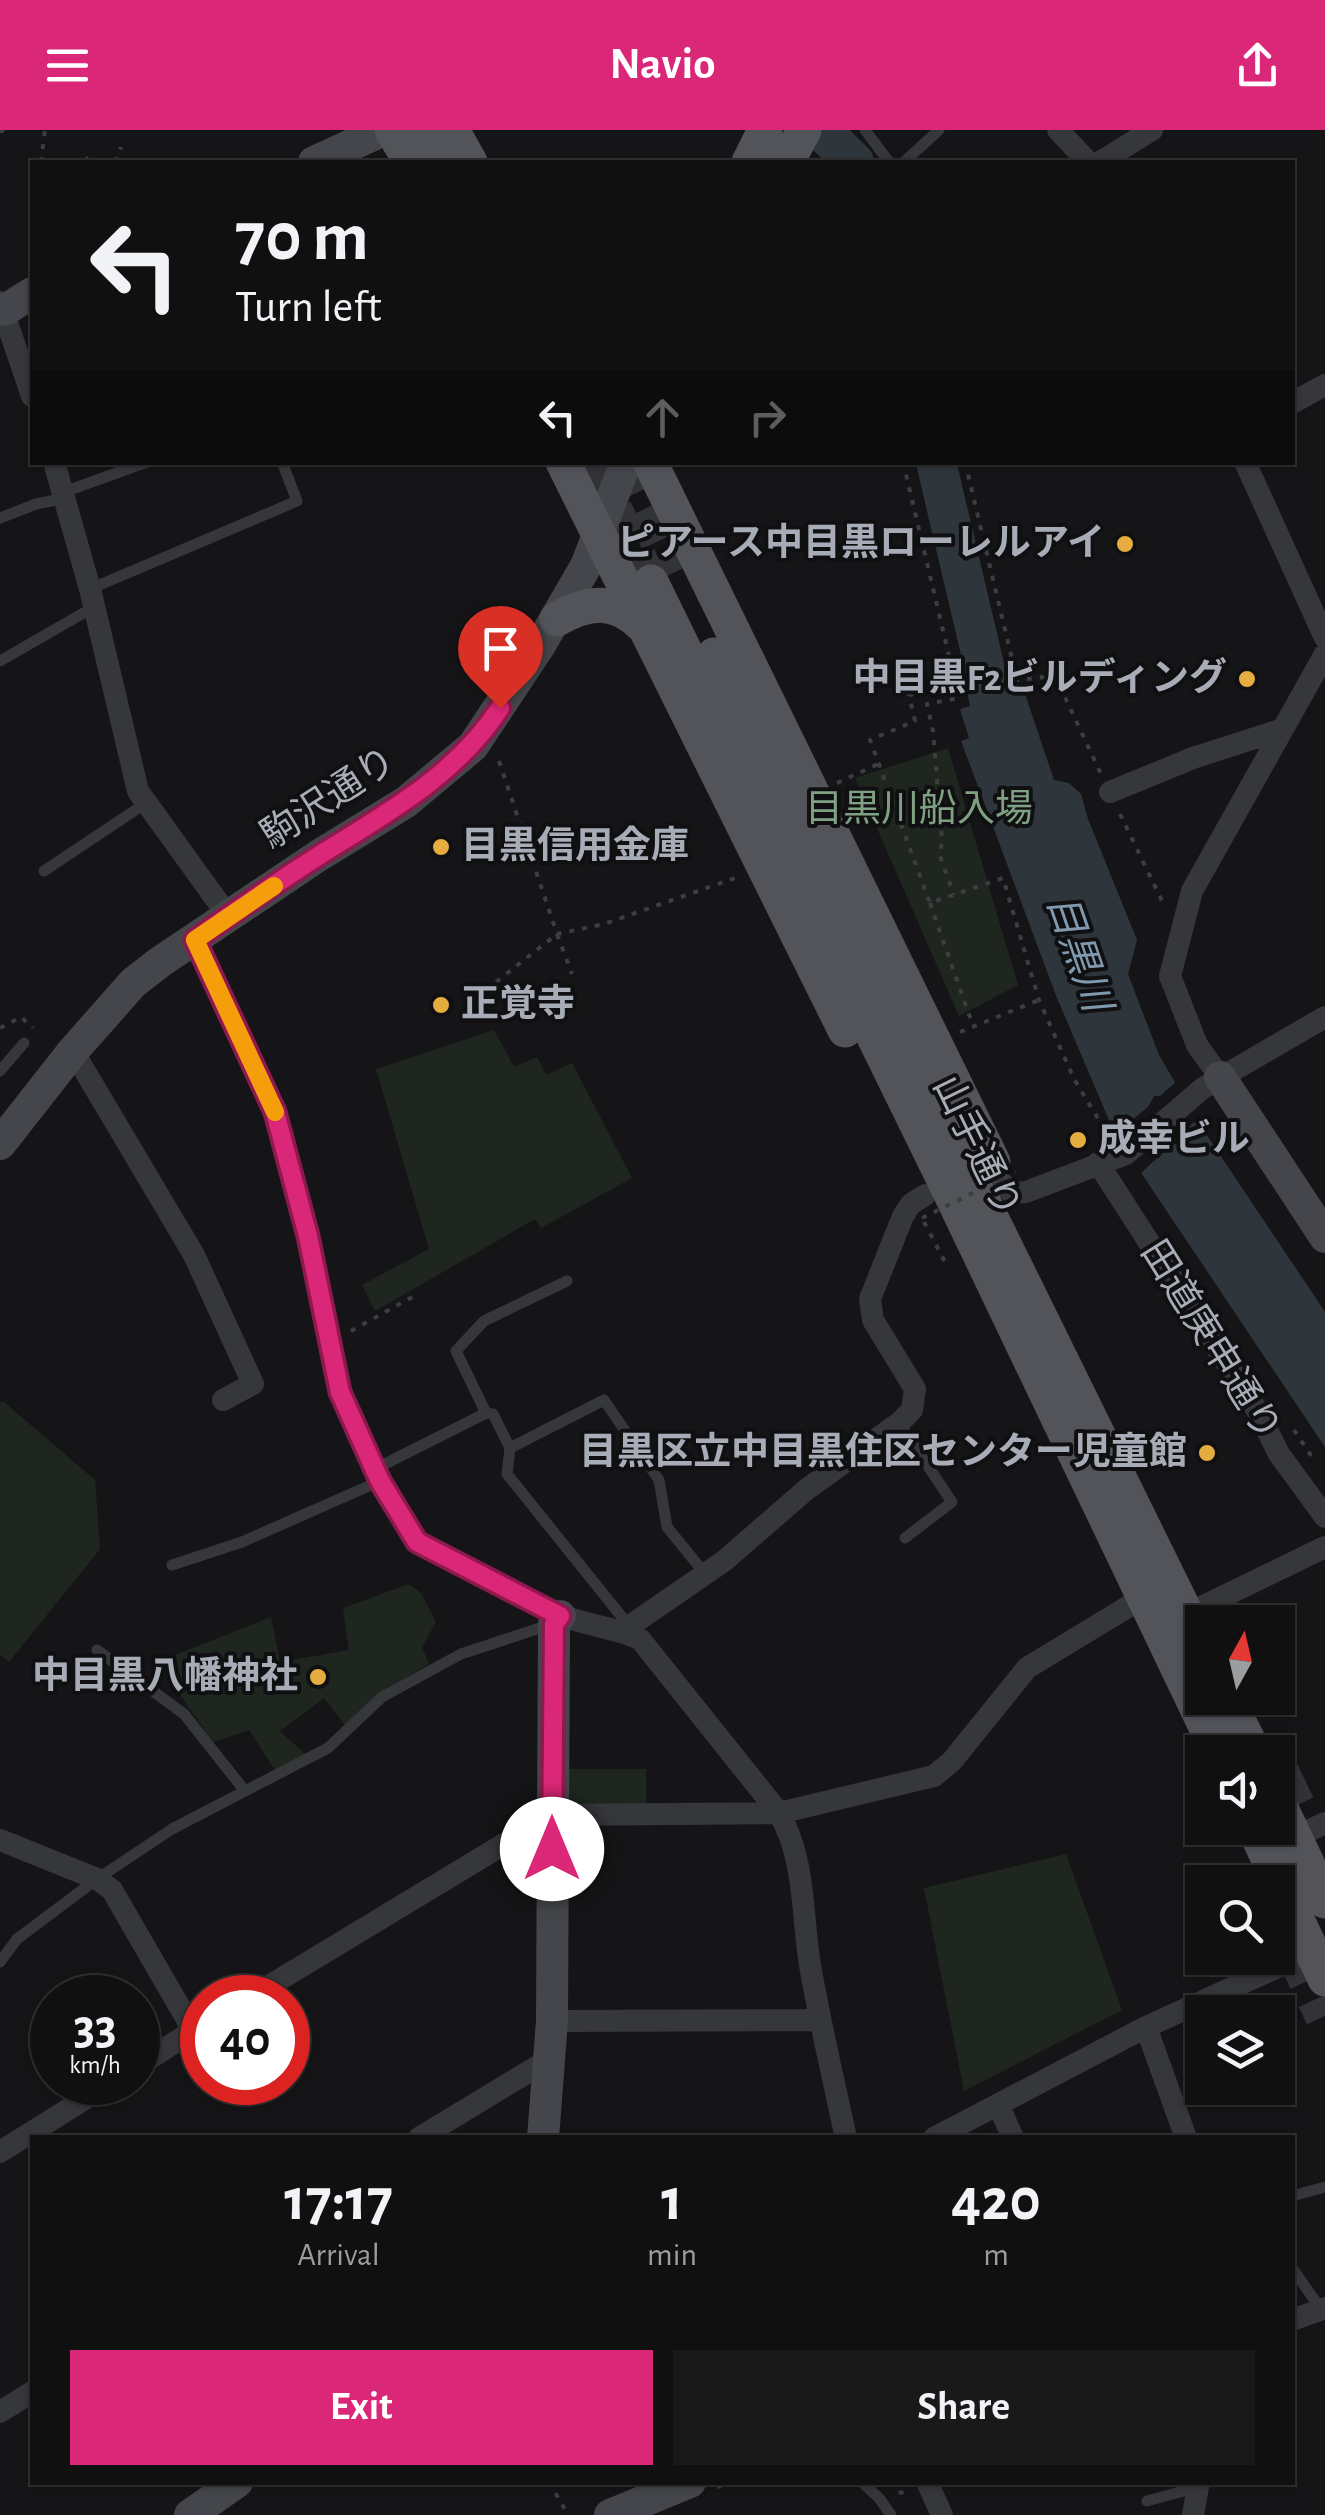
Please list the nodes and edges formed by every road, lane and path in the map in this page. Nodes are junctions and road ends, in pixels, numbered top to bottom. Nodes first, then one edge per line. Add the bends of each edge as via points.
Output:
1 (46, 130) edge
2 (384, 130) edge
3 (392, 130) edge
4 (422, 130) edge
5 (452, 130) edge
6 (480, 130) edge
7 (764, 130) edge
8 (865, 130) edge
9 (939, 130) edge
10 (1058, 130) edge
11 (1152, 130) edge
12 (120, 147) dead end
13 (41, 160) edge
14 (117, 160) edge
15 (318, 160) edge
16 (410, 160) edge
17 (440, 160) edge
18 (469, 160) edge
19 (496, 160) edge
20 (751, 160) edge
21 (888, 160) edge
22 (906, 160) edge
23 (1086, 160) edge
24 (1103, 160) edge
25 (9, 305) edge
26 (1325, 386) edge
27 (30, 388) edge
28 (1295, 401) edge
29 (55, 465) edge
30 (140, 465) edge
31 (283, 465) edge
32 (564, 465) edge
33 (625, 465) edge
34 (651, 465) edge
35 (904, 465) edge
36 (966, 465) edge
37 (1245, 465) edge
38 (65, 495) junction
39 (0, 518) edge
40 (599, 534) junction
41 (662, 577) tunnel mouth
42 (92, 598) junction
43 (556, 618) junction
44 (643, 626) junction
45 (1325, 638) edge
46 (1325, 654) edge
47 (0, 661) edge
48 (1012, 670) junction
49 (960, 685) junction
50 (1283, 730) junction
51 (498, 762) dead end
52 (878, 764) junction
53 (828, 788) dead end
54 (1110, 792) junction
55 (146, 803) junction
56 (44, 871) dead end
57 (744, 874) dead end
58 (954, 895) junction
59 (930, 903) junction
60 (1184, 914) junction
61 (228, 916) junction
62 (557, 934) junction
63 (195, 940) junction
64 (572, 974) dead end
65 (486, 990) dead end
66 (1038, 1000) junction
67 (1325, 1017) edge
68 (973, 1026) junction
69 (24, 1042) dead end
70 (936, 1042) junction
71 (73, 1050) junction
72 (0, 1072) edge
73 (1208, 1085) junction
74 (0, 1144) edge
75 (1113, 1154) junction
76 (1009, 1178) junction
77 (923, 1206) junction
78 (1325, 1237) edge
79 (945, 1262) dead end
80 (567, 1282) dead end
81 (414, 1296) dead end
82 (328, 1338) junction
83 (1064, 1397) junction
84 (223, 1400) dead end
85 (486, 1413) junction
86 (899, 1424) junction
87 (510, 1448) junction
88 (378, 1475) junction
89 (1325, 1516) edge
90 (905, 1538) dead end
91 (1325, 1547) edge
92 (172, 1565) dead end
93 (706, 1574) junction
94 (557, 1620) junction
95 (1173, 1621) edge
96 (626, 1629) junction
97 (96, 1650) dead end
98 (1212, 1735) edge
99 (244, 1792) junction
100 (779, 1813) junction
101 (552, 1815) junction
102 (1310, 1830) tunnel mouth
103 (0, 1840) edge
104 (1262, 1845) edge
105 (98, 1879) junction
106 (1325, 1901) edge
107 (0, 1962) edge
108 (1319, 1965) edge
109 (287, 1975) edge
110 (180, 1999) edge
111 (820, 2020) junction
112 (552, 2021) junction
113 (1146, 2026) junction
114 (551, 2065) junction
115 (998, 2104) junction
116 (87, 2105) edge
117 (62, 2128) edge
118 (423, 2135) edge
119 (544, 2135) edge
120 (845, 2135) edge
121 (940, 2135) edge
122 (1012, 2135) edge
123 (1185, 2135) edge
124 (30, 2140) edge
125 (0, 2152) edge
126 (1325, 2186) edge
127 (1295, 2195) edge
128 (1295, 2272) edge
129 (1323, 2309) edge
130 (1295, 2319) edge
131 (30, 2393) edge
132 (0, 2412) edge
133 (232, 2485) edge
134 (552, 2485) edge
135 (683, 2485) edge
136 (865, 2485) edge
137 (894, 2485) edge
138 (919, 2486) edge
139 (1198, 2486) joint
140 (1147, 2500) dead end
141 (190, 2515) edge
142 (568, 2515) edge
143 (610, 2515) edge
144 (891, 2515) edge
145 (942, 2515) edge
146 (1194, 2515) edge

1 - 13 path
2 - 15 main road
3 - 16 main road
4 - 17 main road
5 - 18 main road
6 - 19 main road
7 - 20 main road
8 - 21 lane
9 - 22 lane
10 - 23 street
11 - 24 street
12 - 14 path
25 - 27 street
26 - 28 street
29 - 38 street
30 - 38 lane
31 - 42 lane via 297,501
32 - 40 main road
33 - 40 main road, 駒沢通り
34 - 70 main road
35 - 49 path
36 - 48 path
37 - 45 street
38 - 39 lane
38 - 42 street
40 - 43 main road, 駒沢通り
40 - 44 main road
41 - 83 main road, 山手通り
42 - 47 lane
42 - 55 street
43 - 44 main road via 605,604
43 - 61 main road, 駒沢通り via 487,728 460,758 406,802
44 - 77 main road
46 - 50 street
48 - 49 path
48 - 54 path via 1017,680 1055,676
49 - 52 path via 909,696 915,721 870,740
49 - 58 path via 959,698 927,704 940,856
50 - 54 street
50 - 60 street
51 - 62 path
52 - 53 path
52 - 59 path
54 - 60 path via 1163,905
55 - 56 lane
55 - 61 street
57 - 62 path
58 - 59 path
58 - 66 path via 1002,878
59 - 68 path
60 - 73 street via 1170,976
61 - 63 main road, 駒沢通り
62 - 64 path
62 - 65 path
63 - 71 main road, 駒沢通り via 133,983
63 - 82 street via 275,1112
66 - 68 path
66 - 75 path
67 - 73 street
68 - 70 path
69 - 72 lane
70 - 76 main road
71 - 74 main road, 駒沢通り
71 - 84 street via 194,1255 253,1384
73 - 75 street
73 - 78 main road
75 - 76 street via 1017,1194
75 - 89 street, 田道庚申通り via 1279,1454
76 - 77 path, bridge
76 - 83 main road
77 - 79 path
77 - 83 main road
77 - 86 street via 911,1204 903,1216 870,1299 873,1320 916,1389 912,1410
80 - 85 lane via 484,1321 456,1351
81 - 82 path
82 - 88 street via 340,1392
83 - 95 main road, 山手通り
85 - 87 lane via 493,1414
85 - 88 lane
86 - 90 lane via 952,1502
86 - 93 street via 807,1489
87 - 93 lane via 604,1400 658,1480 667,1527
87 - 96 lane via 507,1474 626,1618
88 - 92 lane via 242,1542
88 - 94 street via 417,1542
91 - 95 street
93 - 96 street
94 - 96 street
94 - 99 lane via 462,1654 382,1697 328,1748
94 - 101 main road
95 - 98 main road, 山手通り
95 - 100 street via 1027,1668 943,1771
96 - 100 street
97 - 99 lane via 184,1714
99 - 105 lane via 172,1829
100 - 101 street
100 - 111 street via 800,1870
101 - 109 street
101 - 112 main road
102 - 106 main road
103 - 105 street
104 - 108 main road
105 - 107 lane via 18,1939
105 - 110 street via 112,1890
108 - 113 street
111 - 112 street
111 - 120 street
112 - 114 main road
113 - 115 street
113 - 123 street
114 - 118 street via 538,2066
114 - 119 main road
115 - 121 street
115 - 122 street
116 - 117 street
124 - 125 street
126 - 127 lane
128 - 129 lane
129 - 130 street
131 - 132 street
133 - 141 main road
134 - 142 path
135 - 143 main road
136 - 144 lane
137 - 138 path via 907,2493
138 - 145 street
139 - 140 lane
139 - 146 street

